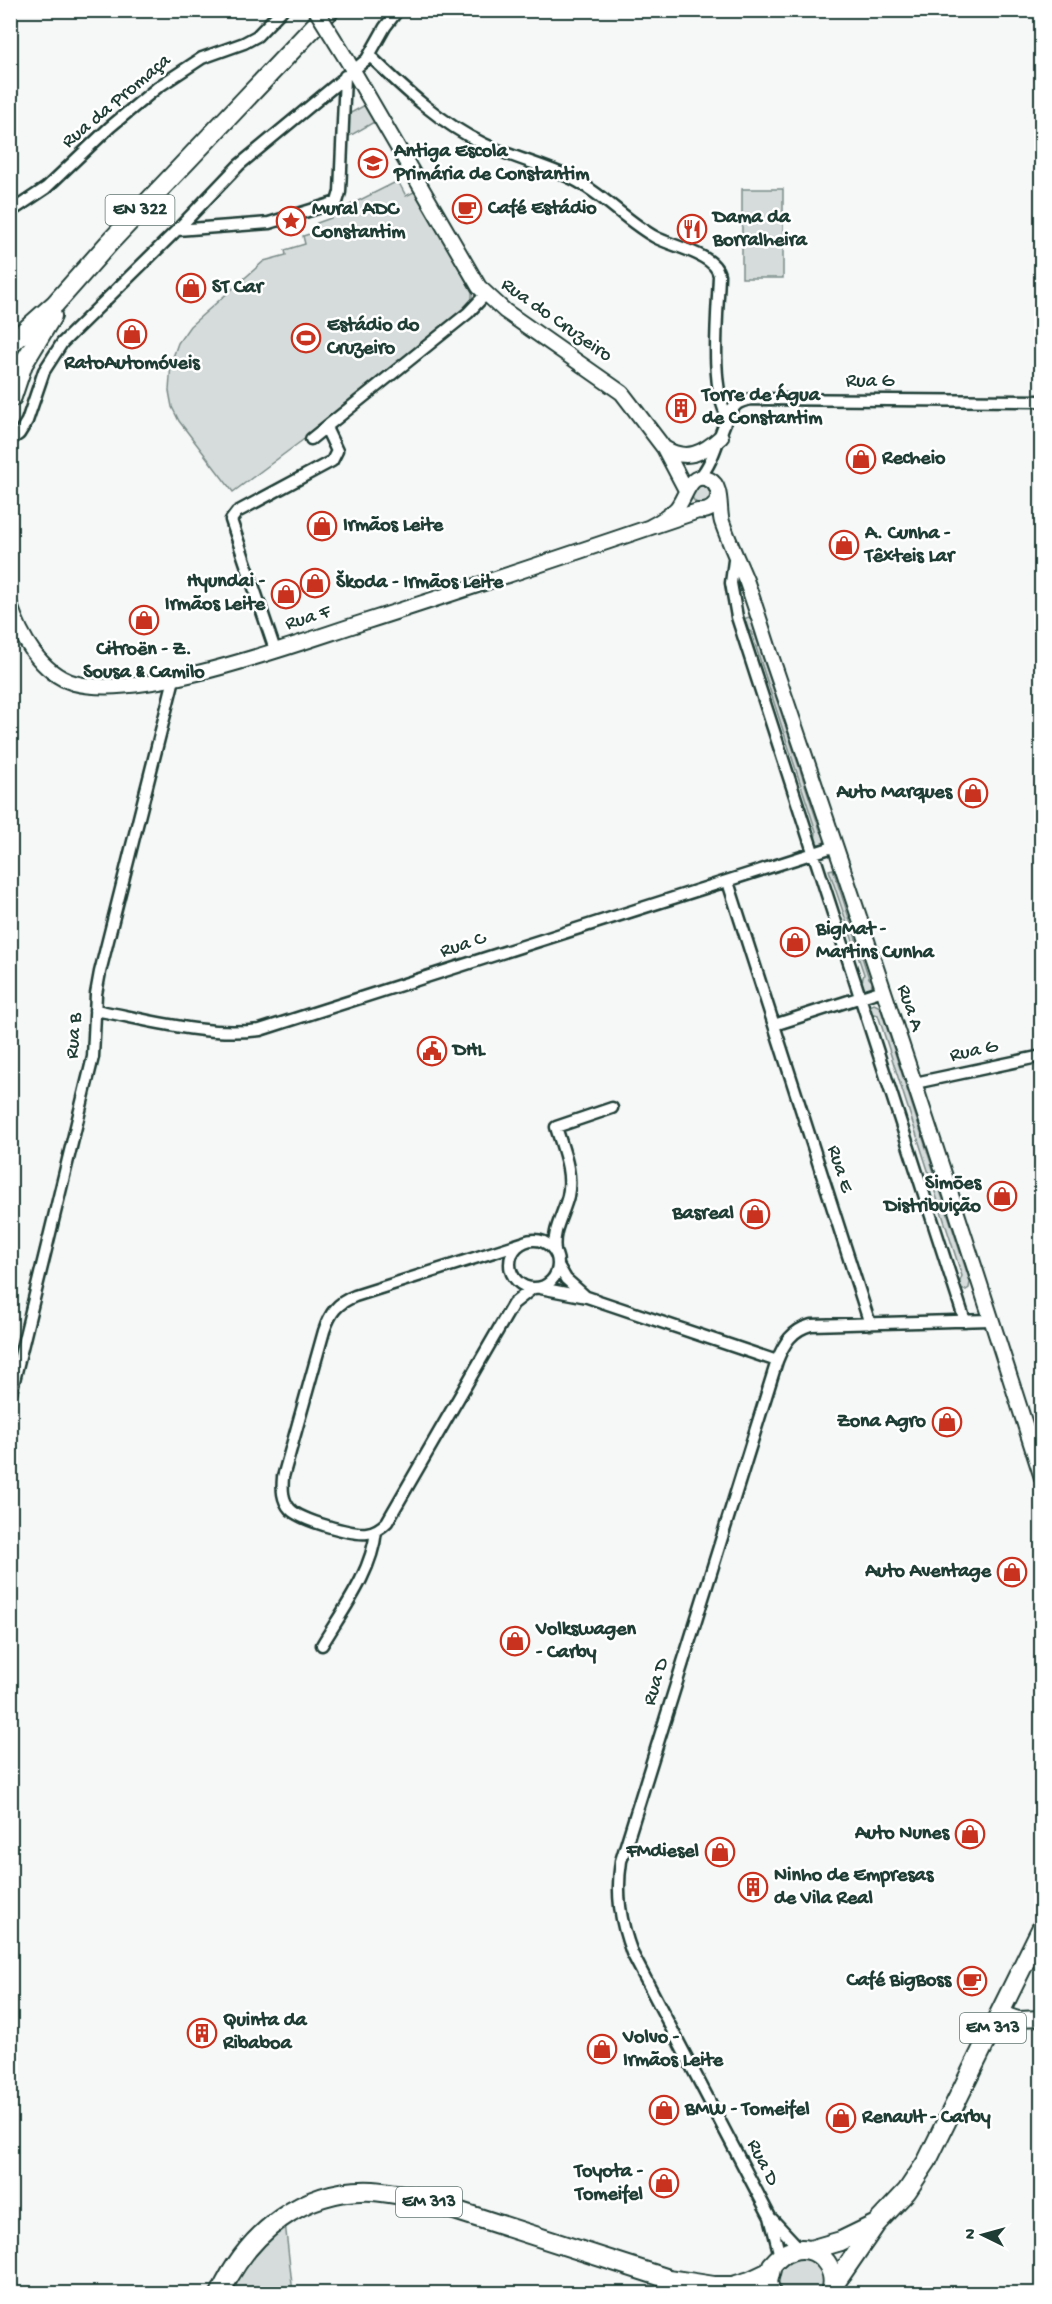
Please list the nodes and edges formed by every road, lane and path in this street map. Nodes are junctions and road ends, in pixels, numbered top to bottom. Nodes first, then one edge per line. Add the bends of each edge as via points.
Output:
1 (282, 10) edge
2 (316, 10) edge
3 (330, 10) edge
4 (398, 10) edge
5 (370, 56) junction
6 (348, 69) junction
7 (10, 212) edge
8 (177, 230) junction
9 (66, 291) junction
10 (485, 295) junction
11 (10, 344) edge
12 (11, 397) edge
13 (1041, 401) edge
14 (728, 417) junction
15 (326, 428) junction
16 (721, 437) junction
17 (311, 439) dead end
18 (10, 440) edge
19 (664, 448) junction
20 (698, 478) junction
21 (686, 493) junction
22 (718, 493) junction
23 (701, 511) junction
24 (648, 528) junction
25 (735, 553) junction
26 (10, 605) edge
27 (275, 650) junction
28 (174, 678) junction
29 (836, 846) junction
30 (815, 854) junction
31 (728, 882) junction
32 (883, 990) junction
33 (862, 997) junction
34 (95, 1011) junction
35 (774, 1025) junction
36 (1041, 1056) edge
37 (915, 1083) junction
38 (612, 1108) dead end
39 (558, 1222) junction
40 (536, 1239) junction
41 (522, 1243) junction
42 (555, 1251) junction
43 (489, 1254) junction
44 (559, 1266) junction
45 (510, 1267) junction
46 (515, 1279) junction
47 (536, 1288) junction
48 (586, 1297) junction
49 (513, 1304) junction
50 (990, 1320) junction
51 (965, 1321) junction
52 (870, 1324) junction
53 (777, 1361) junction
54 (10, 1397) edge
55 (1041, 1478) edge
56 (376, 1530) junction
57 (322, 1645) dead end
58 (1041, 1927) edge
59 (1000, 2013) junction
60 (1041, 2018) edge
61 (770, 2217) junction
62 (876, 2224) junction
63 (805, 2250) junction
64 (780, 2256) junction
65 (770, 2272) junction
66 (669, 2279) junction
67 (831, 2291) edge
68 (220, 2294) edge
69 (697, 2294) edge
70 (771, 2294) edge

1 - 7 street, Rua da Promaça via 257,36 202,58 158,87 46,188
2 - 6 street, Rua do Cruzeiro, bridge
3 - 9 main road, EN 322
4 - 5 street
5 - 6 street
5 - 14 street via 419,102 468,135 573,179 653,236 713,262 719,275 717,383
6 - 8 street via 254,151
6 - 8 street via 337,202 269,223
6 - 10 street, Rua do Cruzeiro via 466,270
8 - 18 street via 62,343 44,371 27,422
9 - 11 main road, EN 322
9 - 12 main road, EN 322 via 23,364
10 - 15 street
10 - 19 street, Rua do Cruzeiro via 613,385
13 - 14 street, Rua G via 750,399 737,404
14 - 16 street
15 - 17 street
15 - 27 street via 337,451 332,461 237,512 231,520
16 - 19 street via 694,455
16 - 20 street
16 - 22 street via 715,468
19 - 20 street
19 - 21 street
20 - 21 street via 689,483
20 - 22 street via 710,480
21 - 23 street via 690,506
21 - 24 street via 670,514
22 - 23 street via 713,508
22 - 25 street via 720,513
23 - 24 street, Rua F
23 - 25 street
24 - 27 street, Rua F
25 - 29 street, Rua A
25 - 30 street via 731,583 737,617
26 - 28 street, Rua F via 32,650 65,679 109,686
27 - 28 street, Rua F
28 - 34 street, Rua B via 100,972
29 - 30 street, Rua C
29 - 32 street, Rua A
30 - 31 street, Rua C
30 - 33 street
31 - 34 street, Rua C via 260,1030 205,1030
31 - 35 street, Rua E
32 - 33 street
32 - 37 street, Rua A
33 - 35 street
33 - 51 street
34 - 54 street, Rua B via 93,1057
35 - 52 street, Rua E
36 - 37 street, Rua G
37 - 50 street, Rua A
38 - 39 street via 556,1127 570,1180
39 - 40 street
39 - 42 street
40 - 41 street
40 - 42 street
41 - 43 street
41 - 45 street via 512,1254
42 - 44 street
43 - 45 street
43 - 56 street via 350,1298 336,1307 328,1320 285,1471 283,1495 291,1509 302,1517 359,1533
44 - 47 street via 552,1281
44 - 48 street via 566,1279
45 - 46 street
46 - 47 street
46 - 49 street
47 - 48 street
47 - 49 street
48 - 53 street
49 - 56 street via 396,1510
50 - 51 street, Rua D
50 - 55 street, Rua A
51 - 52 street, Rua D
52 - 53 street, Rua D via 804,1327 788,1339
53 - 61 street, Rua D via 621,1861 617,1892 632,1953
56 - 57 street via 368,1564
58 - 59 main road, EM 313
59 - 60 street via 1018,2019
59 - 62 main road, EM 313 via 922,2170
61 - 63 street
61 - 64 street
62 - 63 main road, EM 313 via 841,2241
62 - 67 main road, EM 313
63 - 64 main road, EM 313
63 - 67 main road, EM 313 via 826,2261 833,2278
64 - 65 main road
65 - 66 main road, EM 313 via 733,2286
65 - 70 main road
66 - 68 main road, EM 313 via 414,2197 371,2191 314,2201 272,2224 244,2252
66 - 69 main road, EM 313

